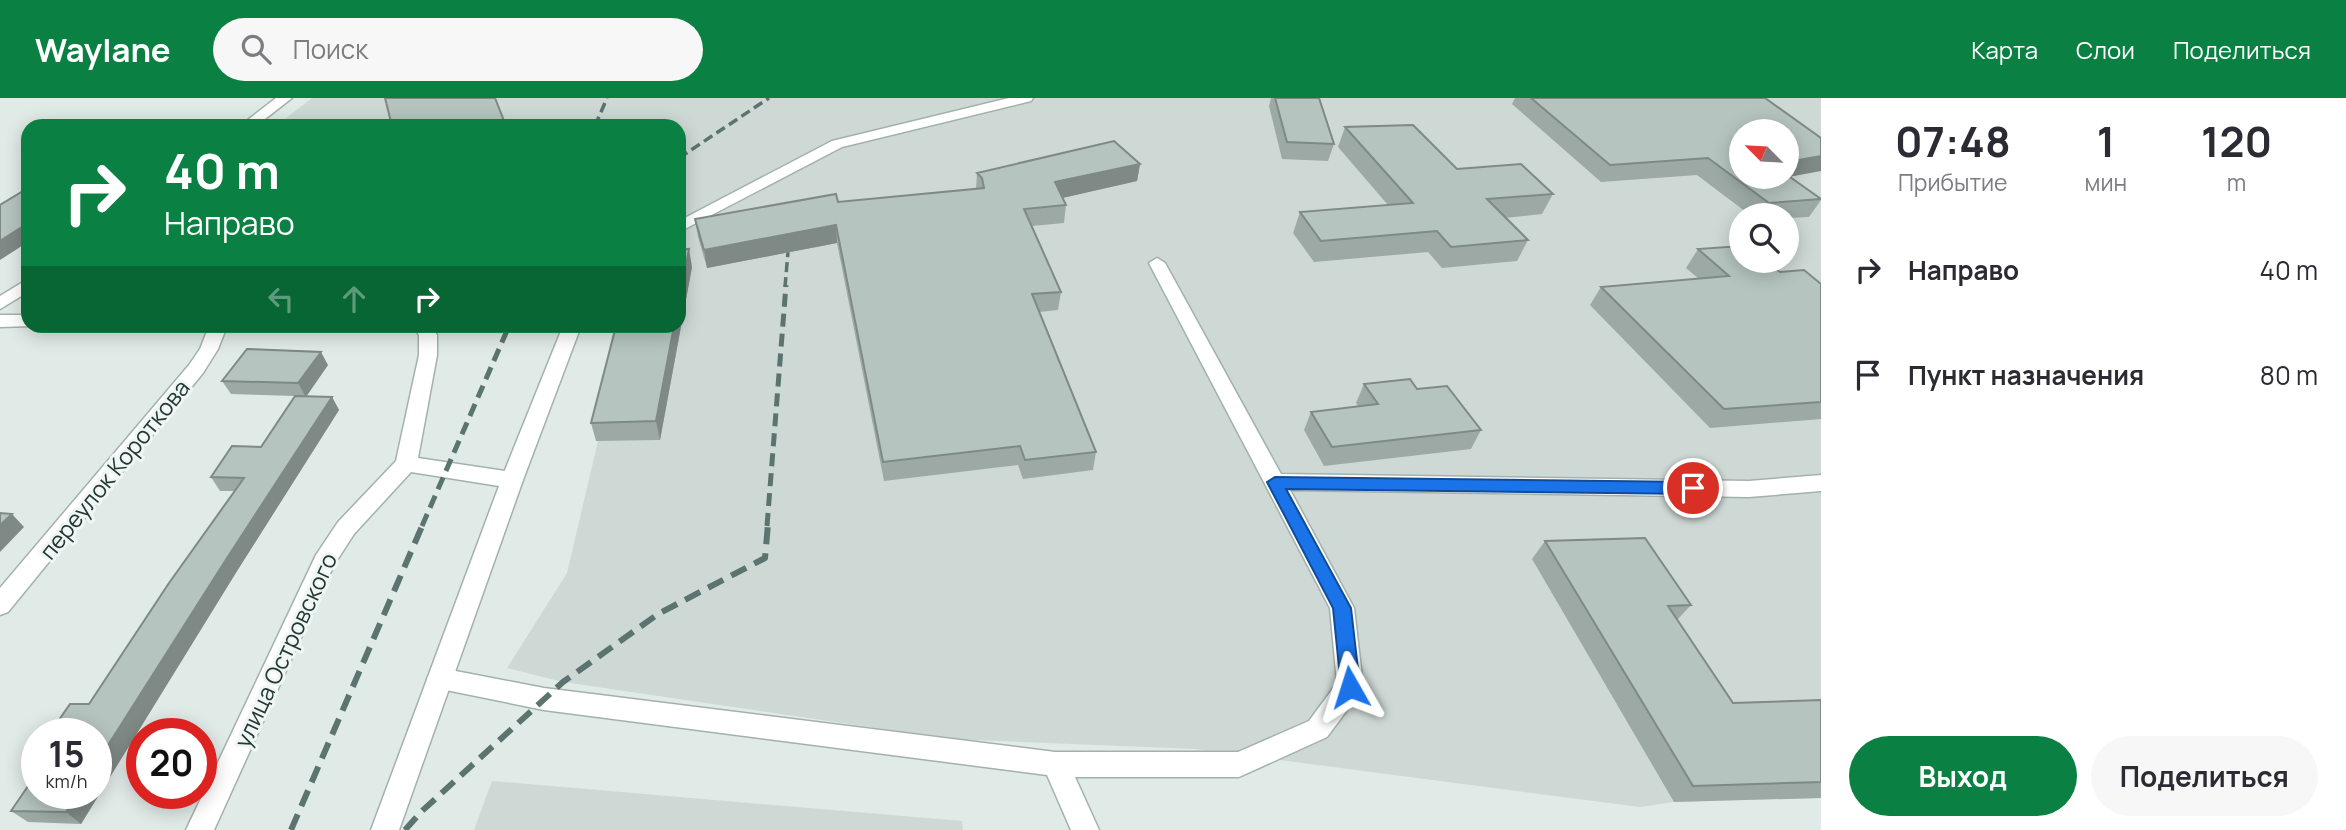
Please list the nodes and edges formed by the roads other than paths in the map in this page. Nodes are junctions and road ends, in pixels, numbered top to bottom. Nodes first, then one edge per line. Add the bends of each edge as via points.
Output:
1 (285, 98) edge
2 (1026, 98) edge
3 (256, 119) edge
4 (686, 223) edge
5 (1157, 263) dead end
6 (21, 289) edge
7 (0, 304) edge
8 (0, 321) edge
9 (21, 321) edge
10 (215, 333) edge
11 (427, 333) edge
12 (569, 333) edge
13 (406, 464) junction
14 (513, 480) junction
15 (1275, 482) junction
16 (1821, 483) edge
17 (0, 606) edge
18 (440, 679) junction
19 (1055, 764) junction
20 (200, 830) edge
21 (385, 830) edge
22 (1086, 830) edge

1 - 3 street
2 - 4 street via 837,144
5 - 15 street
6 - 7 street
8 - 9 street
10 - 17 street, переулок Короткова via 196,369
11 - 13 street via 428,355
12 - 14 street
13 - 14 street
13 - 20 street, улица Островского via 346,528 324,561
14 - 18 street
15 - 16 street via 1749,489
15 - 19 street via 1342,608 1350,687 1318,729 1239,765
18 - 19 street via 544,699
18 - 21 street
19 - 22 street

